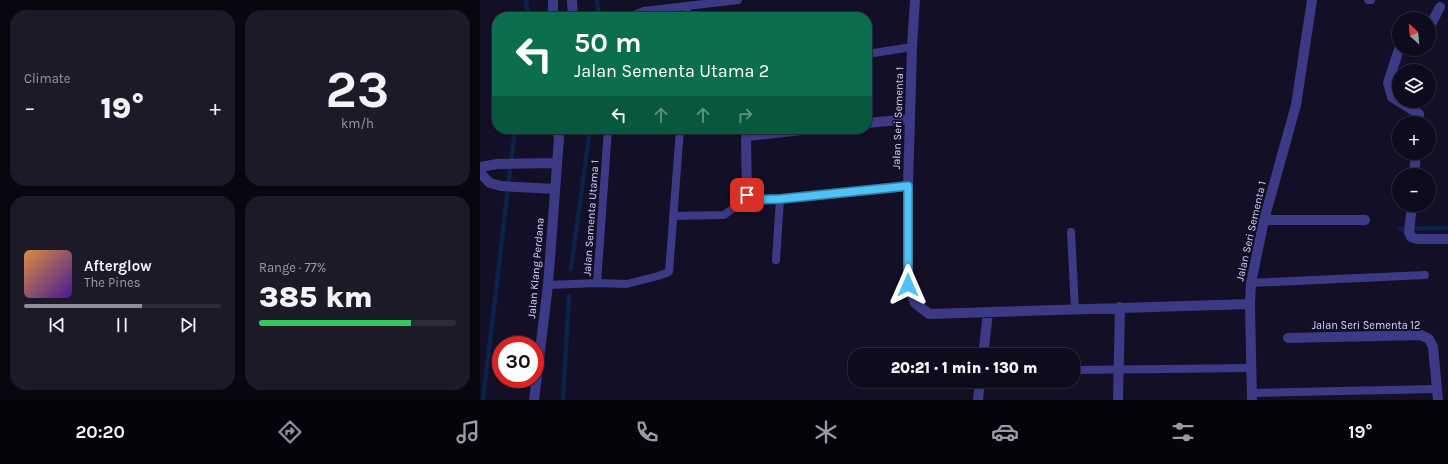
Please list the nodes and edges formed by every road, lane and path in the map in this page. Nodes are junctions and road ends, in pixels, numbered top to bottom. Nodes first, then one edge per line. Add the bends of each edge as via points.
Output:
1 (553, 0) edge
2 (572, 0) edge
3 (738, 0) edge
4 (915, 0) edge
5 (1312, 0) edge
6 (1368, 0) edge
7 (1371, 0) edge
8 (687, 6) junction
9 (1440, 7) dead end
10 (554, 12) edge
11 (573, 12) edge
12 (641, 12) edge
13 (687, 12) edge
14 (1436, 15) edge
15 (912, 47) junction
16 (872, 53) edge
17 (1397, 56) edge
18 (1419, 116) edge
19 (910, 119) junction
20 (872, 123) edge
21 (557, 134) edge
22 (608, 134) edge
23 (680, 134) edge
24 (746, 134) edge
25 (766, 134) edge
26 (748, 136) junction
27 (556, 163) junction
28 (480, 167) edge
29 (480, 173) edge
30 (908, 186) junction
31 (555, 189) junction
32 (748, 198) junction
33 (780, 199) junction
34 (1411, 212) edge
35 (673, 216) junction
36 (1264, 220) junction
37 (1365, 220) dead end
38 (1071, 232) dead end
39 (1448, 239) edge
40 (776, 260) dead end
41 (1425, 274) dead end
42 (597, 283) junction
43 (1251, 283) junction
44 (548, 285) junction
45 (1250, 304) junction
46 (1120, 307) junction
47 (1075, 309) junction
48 (988, 313) junction
49 (1288, 338) dead end
50 (984, 348) edge
51 (1252, 368) junction
52 (1119, 369) junction
53 (1080, 370) edge
54 (979, 388) edge
55 (1437, 389) junction
56 (1252, 397) edge
57 (534, 400) edge
58 (978, 400) edge
59 (1118, 400) edge
60 (1438, 400) edge

1 - 10 street
2 - 11 street
3 - 8 lane
4 - 15 street, Jalan Seri Sementa 1
5 - 36 street, Jalan Seri Sementa 1 via 1296,105
6 - 7 lane
8 - 12 lane
8 - 13 lane
9 - 14 street
15 - 16 lane
15 - 19 street, Jalan Seri Sementa 1
17 - 18 street via 1388,83 1392,97
19 - 20 street
19 - 30 street, Jalan Seri Sementa 1
21 - 27 street, Jalan Klang Perdana
22 - 42 lane, Jalan Sementa Utama 1
23 - 35 lane
24 - 26 lane
25 - 26 street
26 - 32 street
27 - 28 street
27 - 31 street, Jalan Klang Perdana
29 - 31 street via 490,183 501,186
30 - 33 street
30 - 48 street, Jalan Seri Sementa 1 via 908,285 915,304 929,314
31 - 44 street, Jalan Klang Perdana
32 - 33 street
32 - 35 lane via 724,215
33 - 40 lane
34 - 39 street via 1411,237
35 - 42 lane via 669,272 627,284
36 - 37 street
36 - 43 street, Jalan Seri Sementa 1
38 - 47 lane
41 - 43 lane
42 - 44 lane, Jalan Sementa Utama 1
43 - 45 street, Jalan Seri Sementa 1
44 - 57 street, Jalan Klang Perdana
45 - 46 street, Jalan Seri Sementa 1
45 - 51 street
46 - 47 street, Jalan Seri Sementa 1
46 - 52 street
47 - 48 street, Jalan Seri Sementa 1
48 - 50 street
49 - 55 street, Jalan Seri Sementa 12 via 1421,335 1429,339 1433,347
51 - 52 lane
51 - 56 street
52 - 53 lane
52 - 59 street
54 - 58 street
55 - 56 lane
55 - 60 street, Jalan Seri Sementa 12

